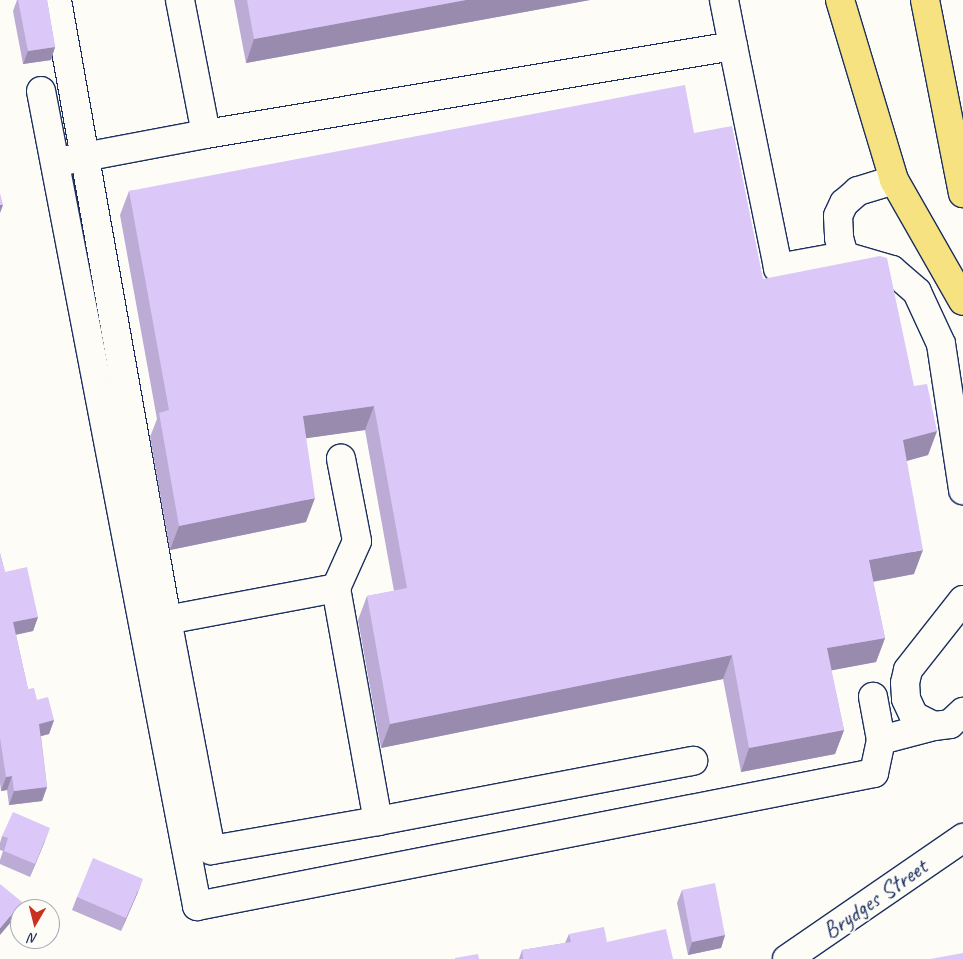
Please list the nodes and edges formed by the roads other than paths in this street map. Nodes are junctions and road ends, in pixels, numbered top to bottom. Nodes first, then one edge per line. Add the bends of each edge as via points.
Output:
1 (58, 0) edge
2 (180, 0) edge
3 (724, 0) edge
4 (840, 0) edge
5 (925, 0) edge
6 (733, 46) junction
7 (41, 91) dead end
8 (206, 134) junction
9 (85, 158) junction
10 (55, 162) junction
11 (894, 180) junction
12 (963, 192) edge
13 (842, 247) junction
14 (963, 301) edge
15 (341, 459) dead end
16 (963, 490) edge
17 (336, 588) junction
18 (963, 600) edge
19 (167, 620) junction
20 (873, 697) dead end
21 (963, 712) edge
22 (934, 726) junction
23 (881, 740) junction
24 (693, 761) dead end
25 (378, 822) junction
26 (963, 838) edge
27 (787, 959) edge

1 - 9 street
2 - 8 street
3 - 6 street
4 - 11 main road
5 - 12 main road
6 - 8 street
6 - 13 street via 776,260
7 - 10 street
8 - 9 street
9 - 10 street
9 - 19 street
10 - 23 street via 196,906 874,773
11 - 13 street via 858,191 844,203 838,216
11 - 14 main road
13 - 16 street via 892,270 917,292 941,344
15 - 17 street via 357,542
17 - 19 street
17 - 25 street
18 - 22 street via 908,670 905,683 906,699 914,716
19 - 25 street via 212,850
20 - 23 street
21 - 22 street via 950,724
22 - 23 street
24 - 25 street
26 - 27 street, Brydges Street

